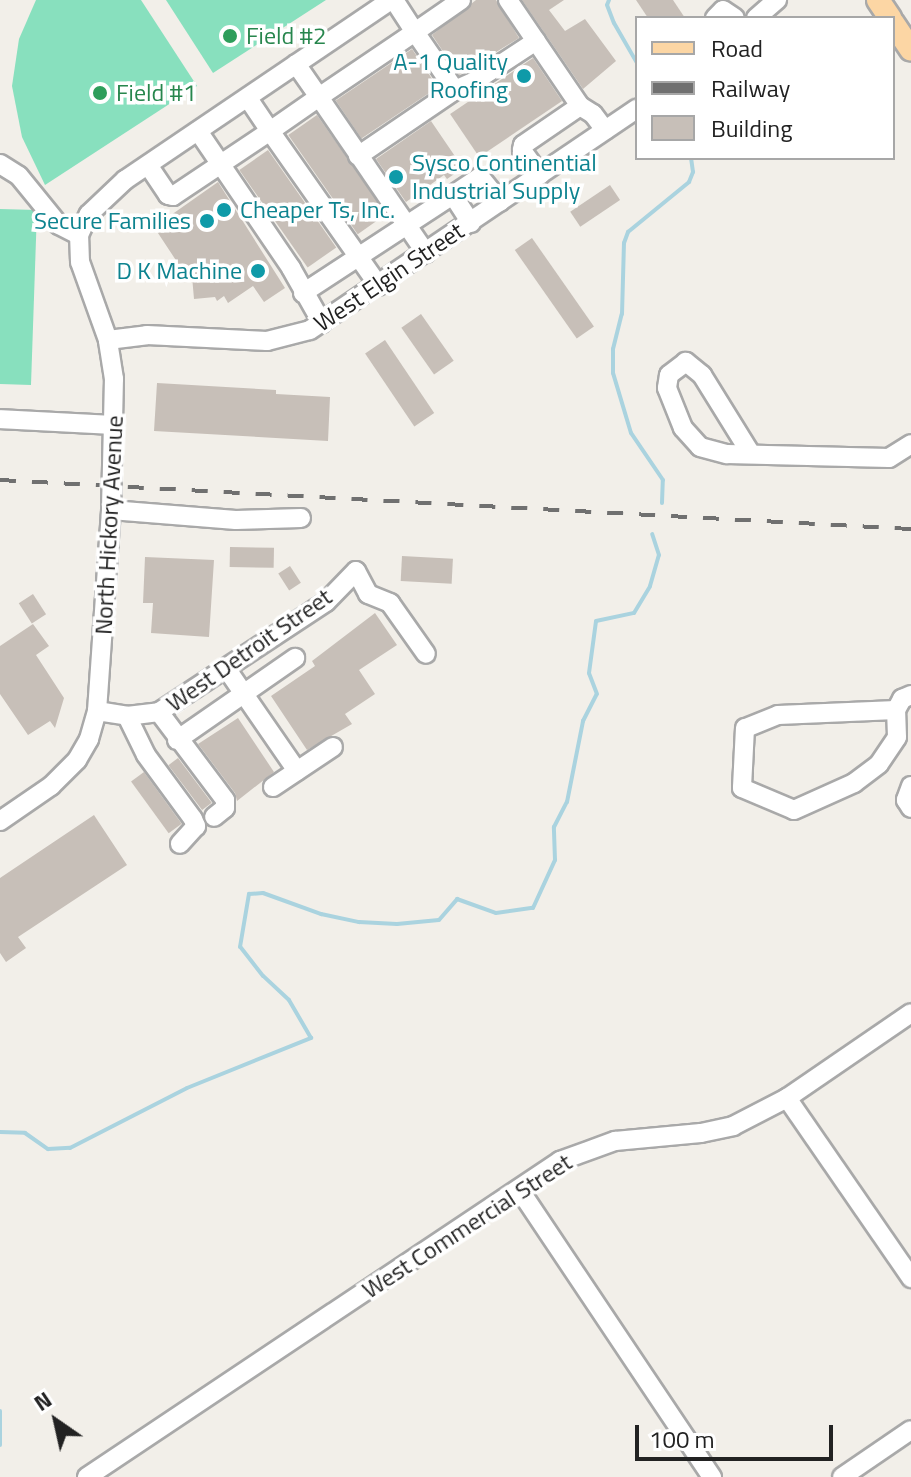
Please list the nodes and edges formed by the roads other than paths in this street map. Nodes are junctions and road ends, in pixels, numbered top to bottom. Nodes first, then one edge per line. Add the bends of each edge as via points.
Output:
1 (392, 0) edge
2 (461, 0) edge
3 (508, 0) edge
4 (777, 0) edge
5 (758, 16) edge
6 (895, 25) edge
7 (415, 32) junction
8 (536, 41) junction
9 (911, 50) edge
10 (296, 64) junction
11 (455, 90) junction
12 (319, 97) junction
13 (248, 98) junction
14 (580, 106) junction
15 (635, 110) edge
16 (605, 130) junction
17 (198, 131) junction
18 (270, 131) junction
19 (358, 156) junction
20 (0, 164) edge
21 (221, 164) junction
22 (148, 165) junction
23 (540, 175) junction
24 (453, 195) junction
25 (500, 202) junction
26 (471, 223) junction
27 (406, 226) junction
28 (79, 235) junction
29 (426, 253) junction
30 (356, 259) junction
31 (379, 286) junction
32 (303, 293) junction
33 (322, 323) junction
34 (108, 340) junction
35 (0, 419) edge
36 (114, 425) junction
37 (911, 444) edge
38 (751, 454) junction
39 (111, 510) junction
40 (301, 518) dead end
41 (426, 654) dead end
42 (295, 658) dead end
43 (226, 668) junction
44 (245, 694) junction
45 (911, 695) edge
46 (896, 710) junction
47 (97, 711) junction
48 (159, 712) junction
49 (127, 716) junction
50 (177, 740) junction
51 (333, 747) dead end
52 (297, 771) junction
53 (911, 786) edge
54 (273, 787) dead end
55 (911, 808) edge
56 (214, 817) dead end
57 (0, 821) edge
58 (180, 844) dead end
59 (911, 1013) edge
60 (787, 1098) junction
61 (519, 1189) junction
62 (911, 1278) edge
63 (911, 1430) edge
64 (87, 1477) edge
65 (712, 1477) edge
66 (842, 1477) edge

1 - 7 street
1 - 10 street
2 - 7 street
3 - 8 street
4 - 5 street
6 - 9 main road
7 - 11 street
7 - 12 street
8 - 11 street
8 - 14 street
10 - 12 street
10 - 13 street
11 - 19 street
12 - 18 street
12 - 19 street
13 - 17 street
13 - 18 street
14 - 16 street
14 - 23 street via 523,145
15 - 16 street, West Elgin Street
16 - 23 street, West Elgin Street
17 - 21 street
17 - 22 street
18 - 21 street
18 - 30 street
19 - 27 street
20 - 28 street via 19,176 59,225
21 - 22 street via 173,196
21 - 32 street
22 - 28 street via 105,195
23 - 25 street, West Elgin Street
24 - 25 street via 480,177
24 - 26 street
24 - 27 street
25 - 26 street, West Elgin Street
26 - 29 street, West Elgin Street
27 - 29 street
27 - 30 street
28 - 34 street, North Hickory Avenue via 80,262
29 - 31 street, West Elgin Street
30 - 31 street
30 - 32 street
31 - 33 street, West Elgin Street
32 - 33 street
33 - 34 street, West Elgin Street via 281,340 147,335
34 - 36 street, North Hickory Avenue
35 - 36 street
36 - 39 street, North Hickory Avenue
37 - 38 street via 889,458
38 - 38 street via 700,447 683,428 667,388 669,375 686,362 702,375
39 - 40 street via 236,520
39 - 47 street, North Hickory Avenue
41 - 43 street, West Detroit Street via 390,603 368,594 356,571 326,602
42 - 44 street
43 - 44 street
43 - 48 street, West Detroit Street
44 - 50 street
44 - 52 street
45 - 46 street
46 - 46 street via 778,715 745,728 742,788 794,810 854,783 879,764 897,737
47 - 49 street, West Detroit Street
47 - 57 street via 77,760 51,786
48 - 49 street, West Detroit Street
48 - 50 street
49 - 58 street via 146,755 196,826
50 - 56 street via 225,800 225,808
51 - 52 street
52 - 54 street
53 - 55 street via 906,800
59 - 60 street, West Commercial Street
60 - 61 street, West Commercial Street via 733,1126 587,1149
60 - 62 street
61 - 64 street, West Commercial Street
61 - 65 street
63 - 66 street

